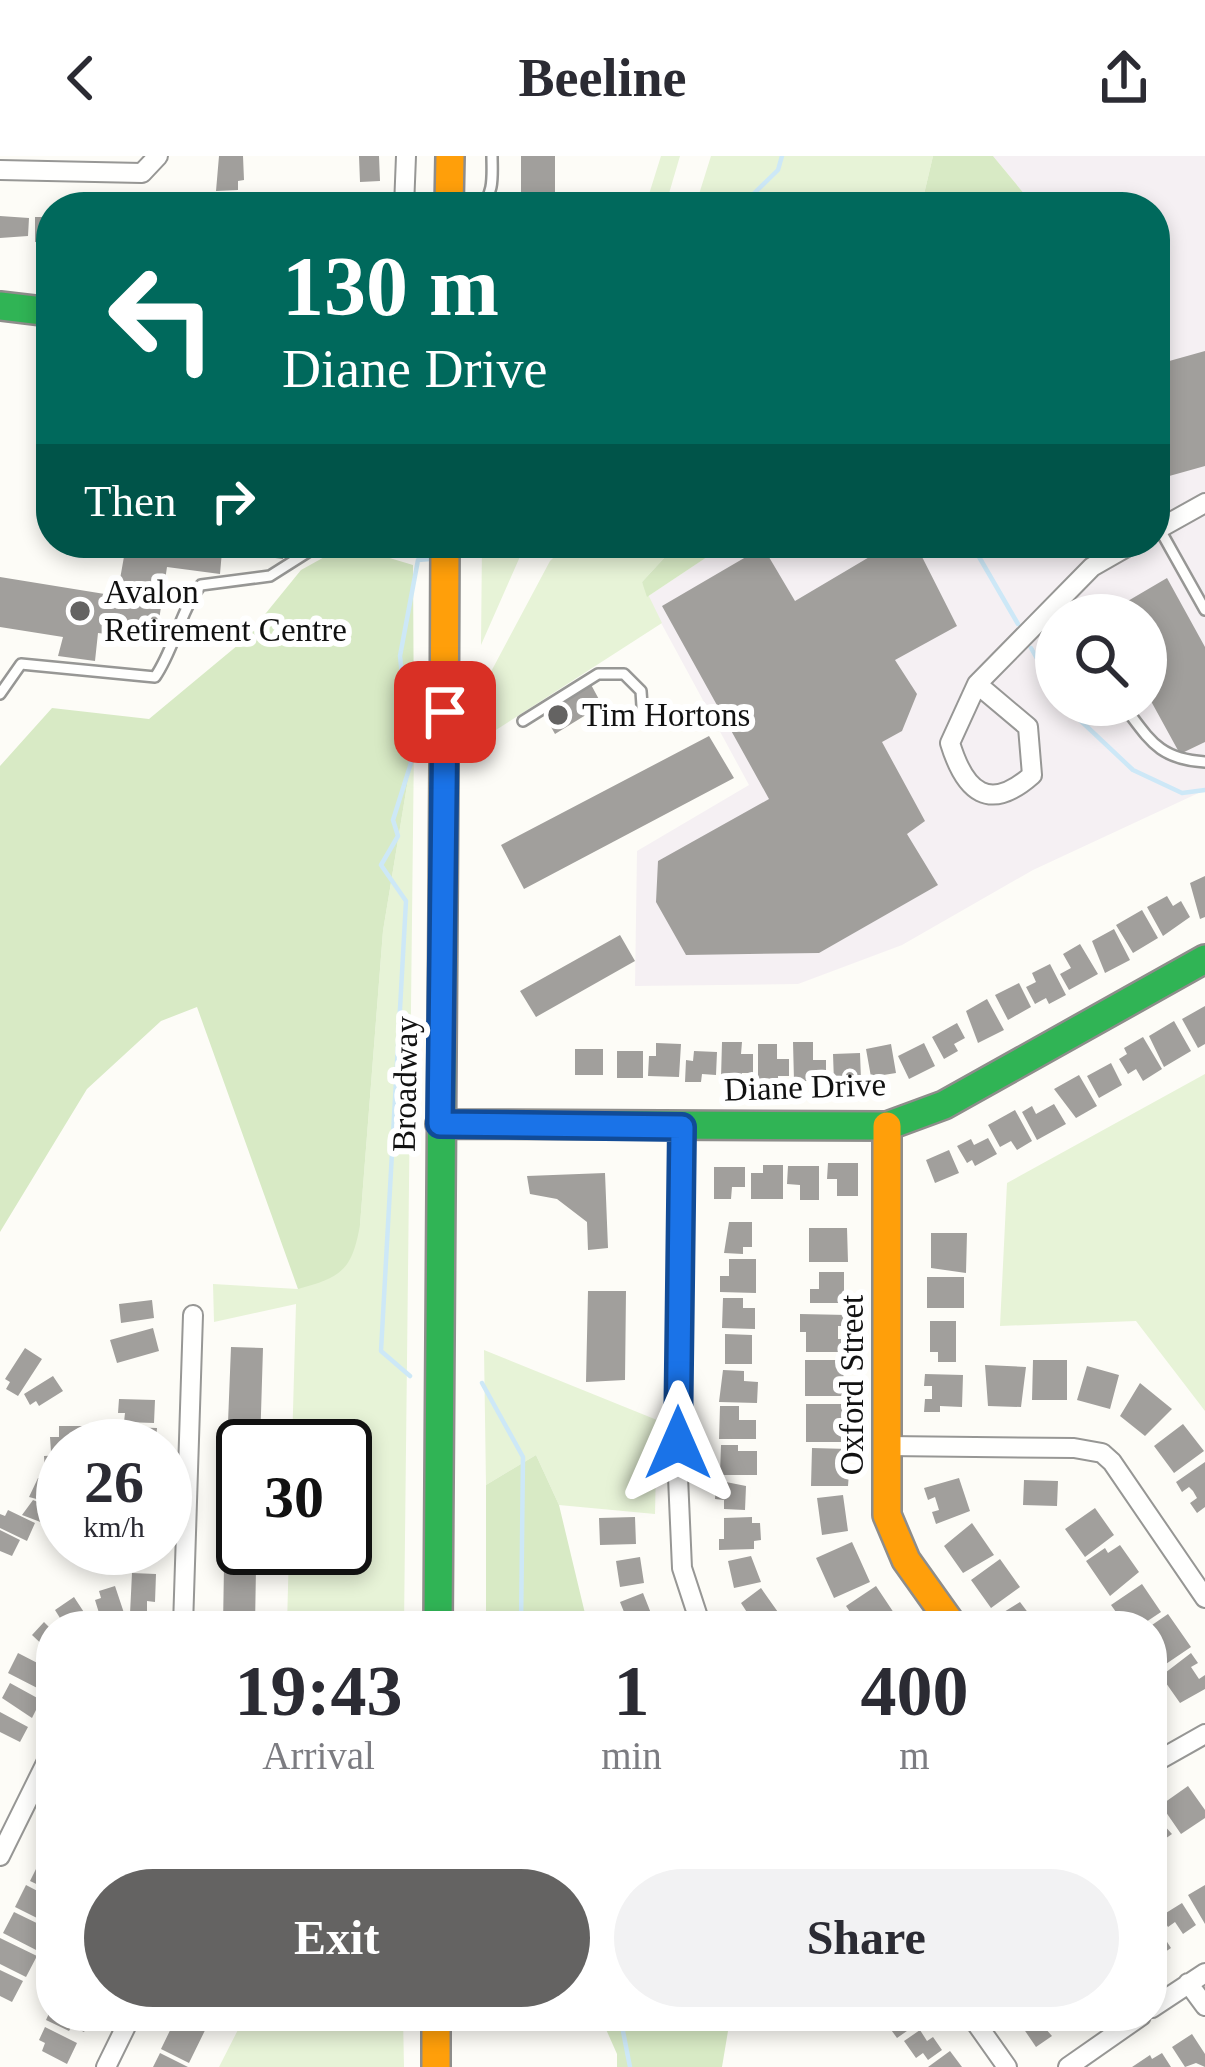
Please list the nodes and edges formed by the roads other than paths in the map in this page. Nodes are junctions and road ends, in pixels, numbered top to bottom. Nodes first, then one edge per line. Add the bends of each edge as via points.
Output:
1 (158, 156) edge
2 (406, 156) edge
3 (450, 156) edge
4 (492, 156) edge
5 (0, 170) edge
6 (405, 192) edge
7 (449, 192) edge
8 (490, 192) edge
9 (0, 306) edge
10 (36, 310) edge
11 (1205, 503) edge
12 (1170, 523) edge
13 (1170, 552) edge
14 (298, 558) edge
15 (445, 558) edge
16 (1108, 558) edge
17 (1070, 594) edge
18 (1205, 610) edge
19 (1035, 631) edge
20 (977, 684) junction
21 (0, 694) edge
22 (523, 721) dead end
23 (643, 722) dead end
24 (1140, 726) edge
25 (1205, 762) edge
26 (1205, 959) edge
27 (440, 1124) junction
28 (887, 1126) junction
29 (682, 1127) junction
30 (193, 1315) dead end
31 (888, 1446) junction
32 (1205, 1598) edge
33 (183, 1611) edge
34 (438, 1611) edge
35 (696, 1611) edge
36 (942, 1611) edge
37 (1205, 1734) edge
38 (1167, 1756) edge
39 (36, 1783) edge
40 (0, 1856) edge
41 (1197, 1978) edge
42 (1167, 1998) edge
43 (1205, 2006) edge
44 (124, 2031) edge
45 (436, 2031) edge
46 (981, 2031) edge
47 (1120, 2031) edge
48 (106, 2067) edge
49 (436, 2067) edge
50 (1007, 2067) edge
51 (1068, 2067) edge

1 - 5 street via 142,173
2 - 6 street
3 - 7 street
4 - 8 lane
9 - 10 street
11 - 12 street
13 - 18 lane
14 - 21 lane via 270,576 201,585 155,677 21,664
15 - 27 street, Broadway
16 - 17 street
19 - 20 street
20 - 20 street via 950,743 959,772 974,790 1014,791 1032,775 1028,727
22 - 23 lane via 598,674 624,674 641,691
24 - 25 lane via 1160,752
26 - 28 street, Diane Drive via 944,1105
27 - 29 street, Diane Drive
27 - 34 street, Broadway
28 - 29 street, Diane Drive
28 - 31 street, Oxford Street
29 - 35 street via 678,1478 682,1568
30 - 33 street
31 - 32 street via 1102,1453
31 - 36 street, Oxford Street via 887,1515
37 - 38 street
39 - 40 street
41 - 42 street
41 - 43 street
44 - 48 street
45 - 49 street
46 - 50 street
47 - 51 street

